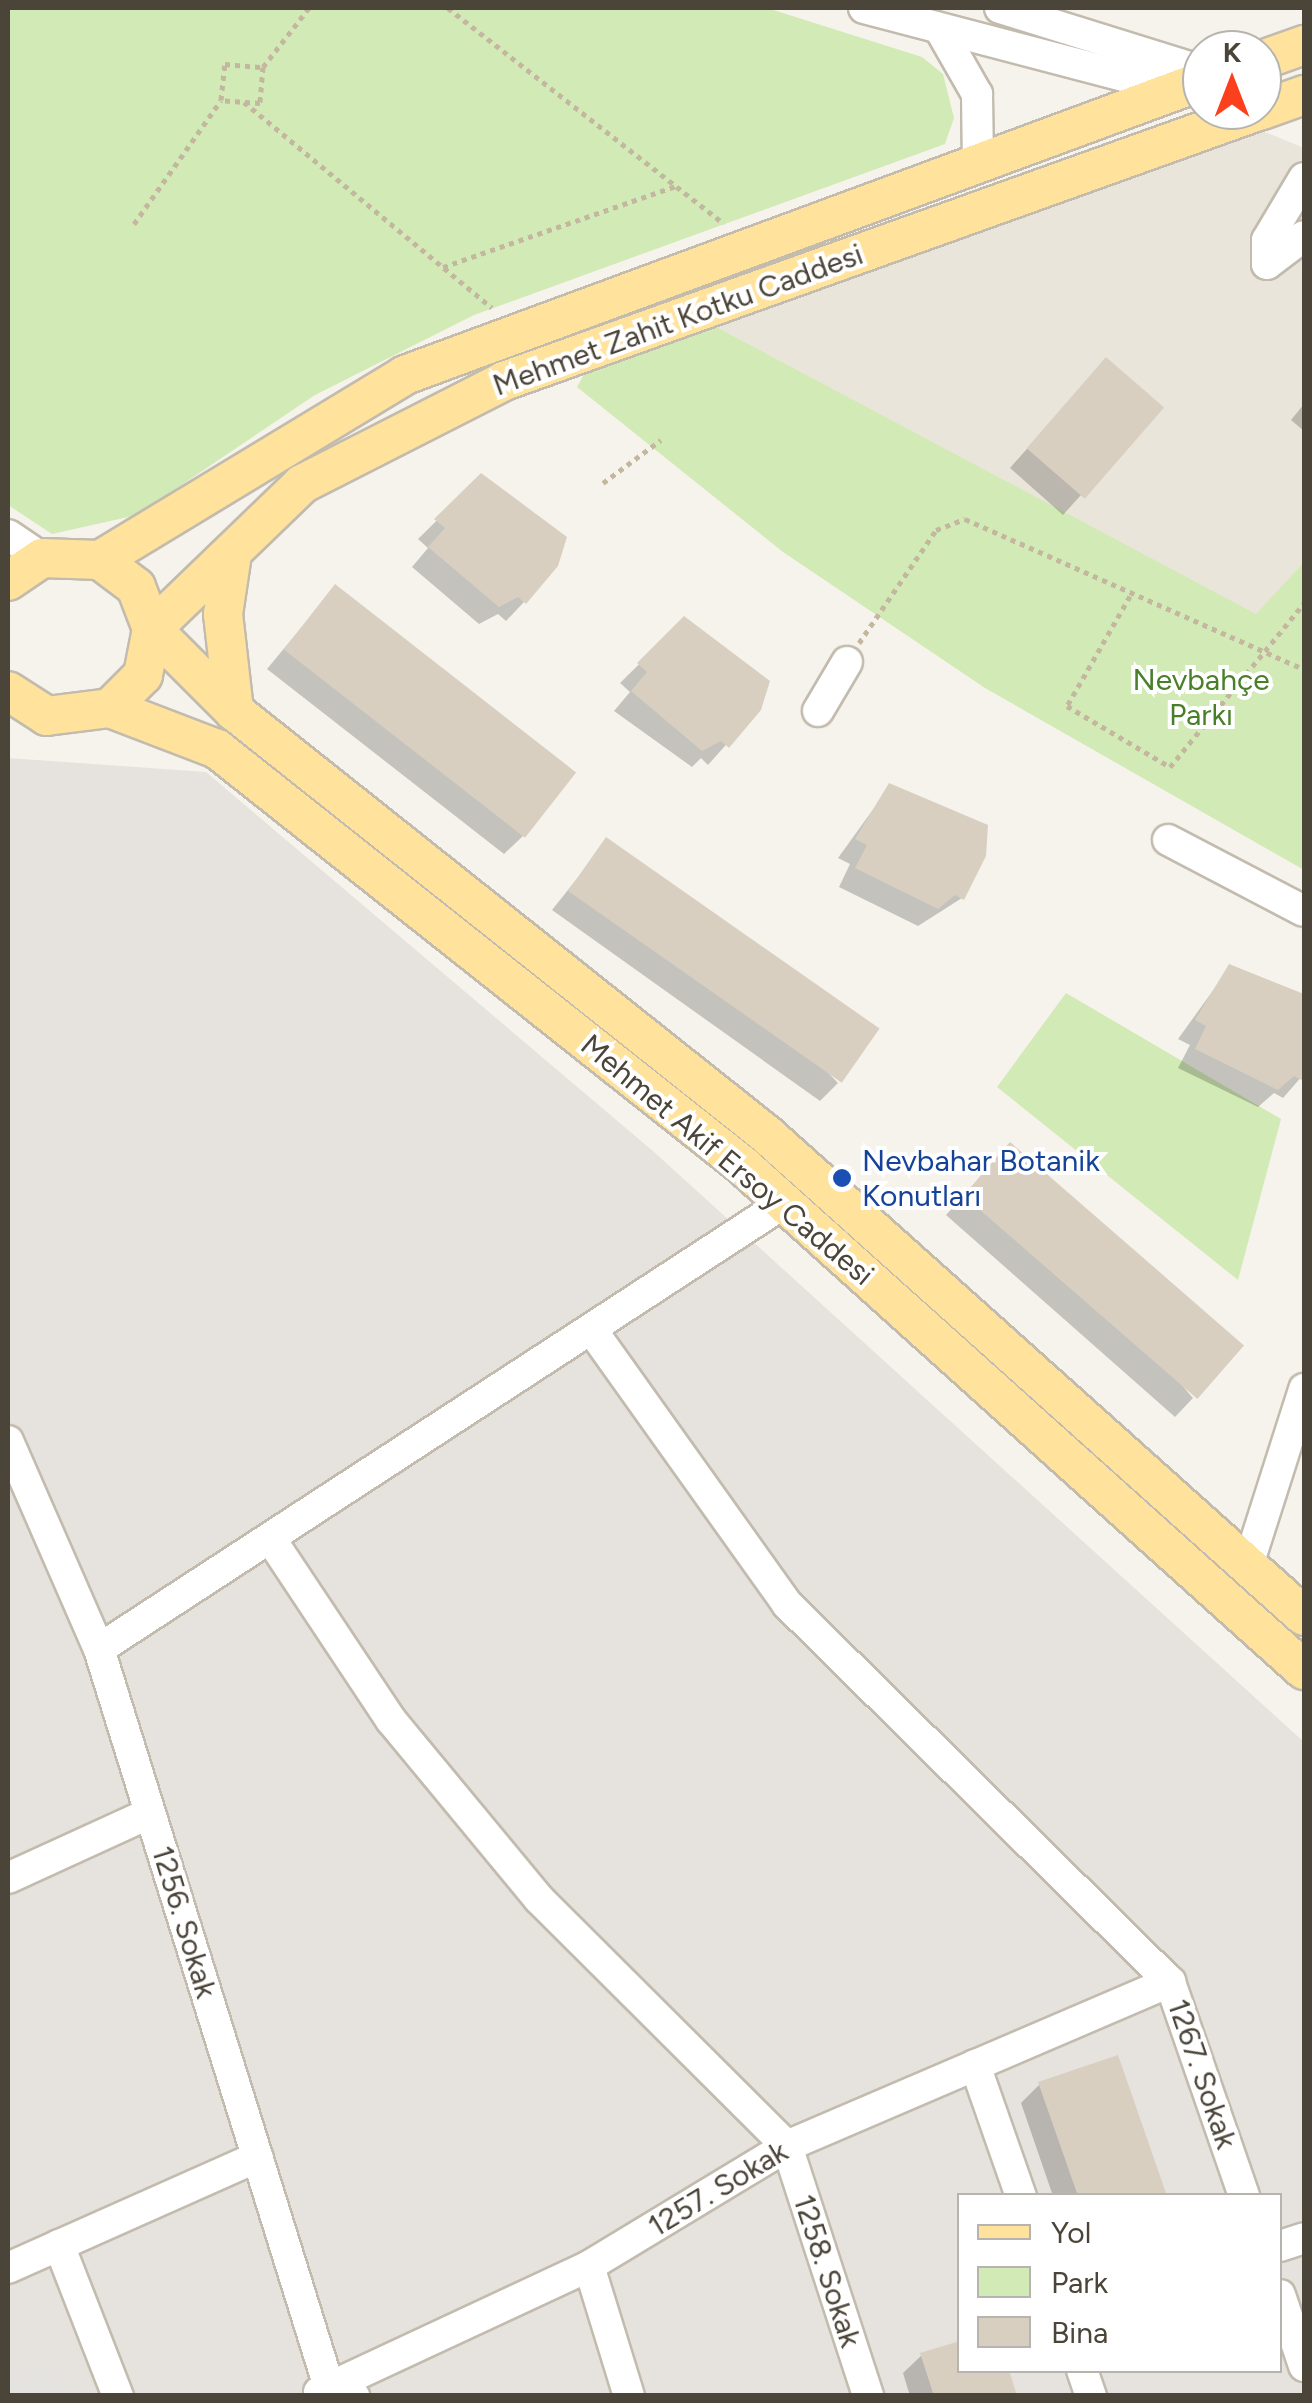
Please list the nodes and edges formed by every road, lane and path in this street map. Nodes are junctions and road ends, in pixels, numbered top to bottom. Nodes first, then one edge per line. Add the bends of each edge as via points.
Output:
1 (309, 8) edge
2 (448, 8) edge
3 (864, 8) edge
4 (1000, 8) edge
5 (940, 31) junction
6 (263, 67) junction
7 (1182, 79) edge
8 (1182, 81) edge
9 (1182, 89) edge
10 (221, 100) junction
11 (244, 102) junction
12 (1202, 130) edge
13 (978, 164) junction
14 (1304, 178) edge
15 (676, 186) junction
16 (134, 224) dead end
17 (724, 224) dead end
18 (1304, 236) edge
19 (443, 267) junction
20 (492, 308) dead end
21 (661, 440) dead end
22 (603, 483) dead end
23 (8, 534) edge
24 (232, 554) junction
25 (42, 558) junction
26 (100, 560) junction
27 (8, 581) edge
28 (1130, 596) junction
29 (1304, 603) edge
30 (152, 629) junction
31 (1265, 656) junction
32 (847, 662) joint
33 (1304, 670) edge
34 (14, 702) edge
35 (110, 708) junction
36 (234, 710) junction
37 (818, 712) dead end
38 (1168, 840) dead end
39 (1304, 911) edge
40 (784, 1203) junction
41 (592, 1329) junction
42 (1304, 1389) edge
43 (8, 1441) edge
44 (18, 1492) edge
45 (270, 1538) junction
46 (1248, 1566) junction
47 (1225, 1598) junction
48 (1304, 1616) edge
49 (99, 1649) junction
50 (1304, 1670) edge
51 (150, 1812) junction
52 (8, 1878) edge
53 (1170, 1982) junction
54 (975, 2065) junction
55 (787, 2146) junction
56 (257, 2157) junction
57 (1020, 2193) edge
58 (1243, 2193) edge
59 (59, 2245) junction
60 (588, 2266) junction
61 (8, 2268) edge
62 (1282, 2301) edge
63 (1304, 2366) edge
64 (332, 2393) edge
65 (118, 2396) edge
66 (629, 2396) edge
67 (868, 2396) edge

1 - 6 path
2 - 15 path
3 - 5 street
4 - 7 street
5 - 8 street
5 - 13 street via 977,94
6 - 10 path via 225,64
6 - 11 path via 260,103
9 - 13 main road, Mehmet Zahit Kotku Caddesi
10 - 11 path
10 - 16 path
11 - 19 path
12 - 24 main road, Mehmet Zahit Kotku Caddesi via 504,381 302,484
13 - 26 main road, Mehmet Zahit Kotku Caddesi via 406,375
14 - 18 street via 1267,240 1267,264
15 - 17 path
15 - 19 path
19 - 20 path
21 - 22 path
23 - 25 street
24 - 30 main road, Mehmet Zahit Kotku Caddesi
24 - 36 main road via 223,614
25 - 26 main road
25 - 27 main road
26 - 30 main road via 136,587
28 - 31 path
28 - 31 path via 1066,706 1170,767
28 - 32 path via 984,524 949,520
29 - 31 path
30 - 35 main road via 143,675
30 - 36 main road, Mehmet Akif Ersoy Caddesi
31 - 33 path
32 - 37 street
34 - 35 main road via 68,719
35 - 40 main road, Mehmet Akif Ersoy Caddesi via 217,748
36 - 46 main road, Mehmet Akif Ersoy Caddesi via 766,1134
38 - 39 street
40 - 41 street
40 - 47 main road, Mehmet Akif Ersoy Caddesi
41 - 45 street
41 - 53 street via 787,1604
42 - 46 street
43 - 44 street, 1256. Sokak
44 - 49 street, 1256. Sokak
45 - 49 street
45 - 55 street via 391,1720 538,1899
46 - 47 main road
46 - 48 main road, Mehmet Akif Ersoy Caddesi
47 - 50 main road, Mehmet Akif Ersoy Caddesi
49 - 51 street, 1256. Sokak
51 - 52 street
51 - 56 street, 1256. Sokak
53 - 54 street, 1267. Sokak
53 - 58 street, 1267. Sokak
54 - 55 street, 1257. Sokak
54 - 57 street
55 - 60 street, 1257. Sokak
55 - 67 street, 1258. Sokak
56 - 59 street
56 - 64 street, 1256. Sokak
59 - 61 street
59 - 65 street
60 - 64 street, 1257. Sokak
60 - 66 street
62 - 63 street

